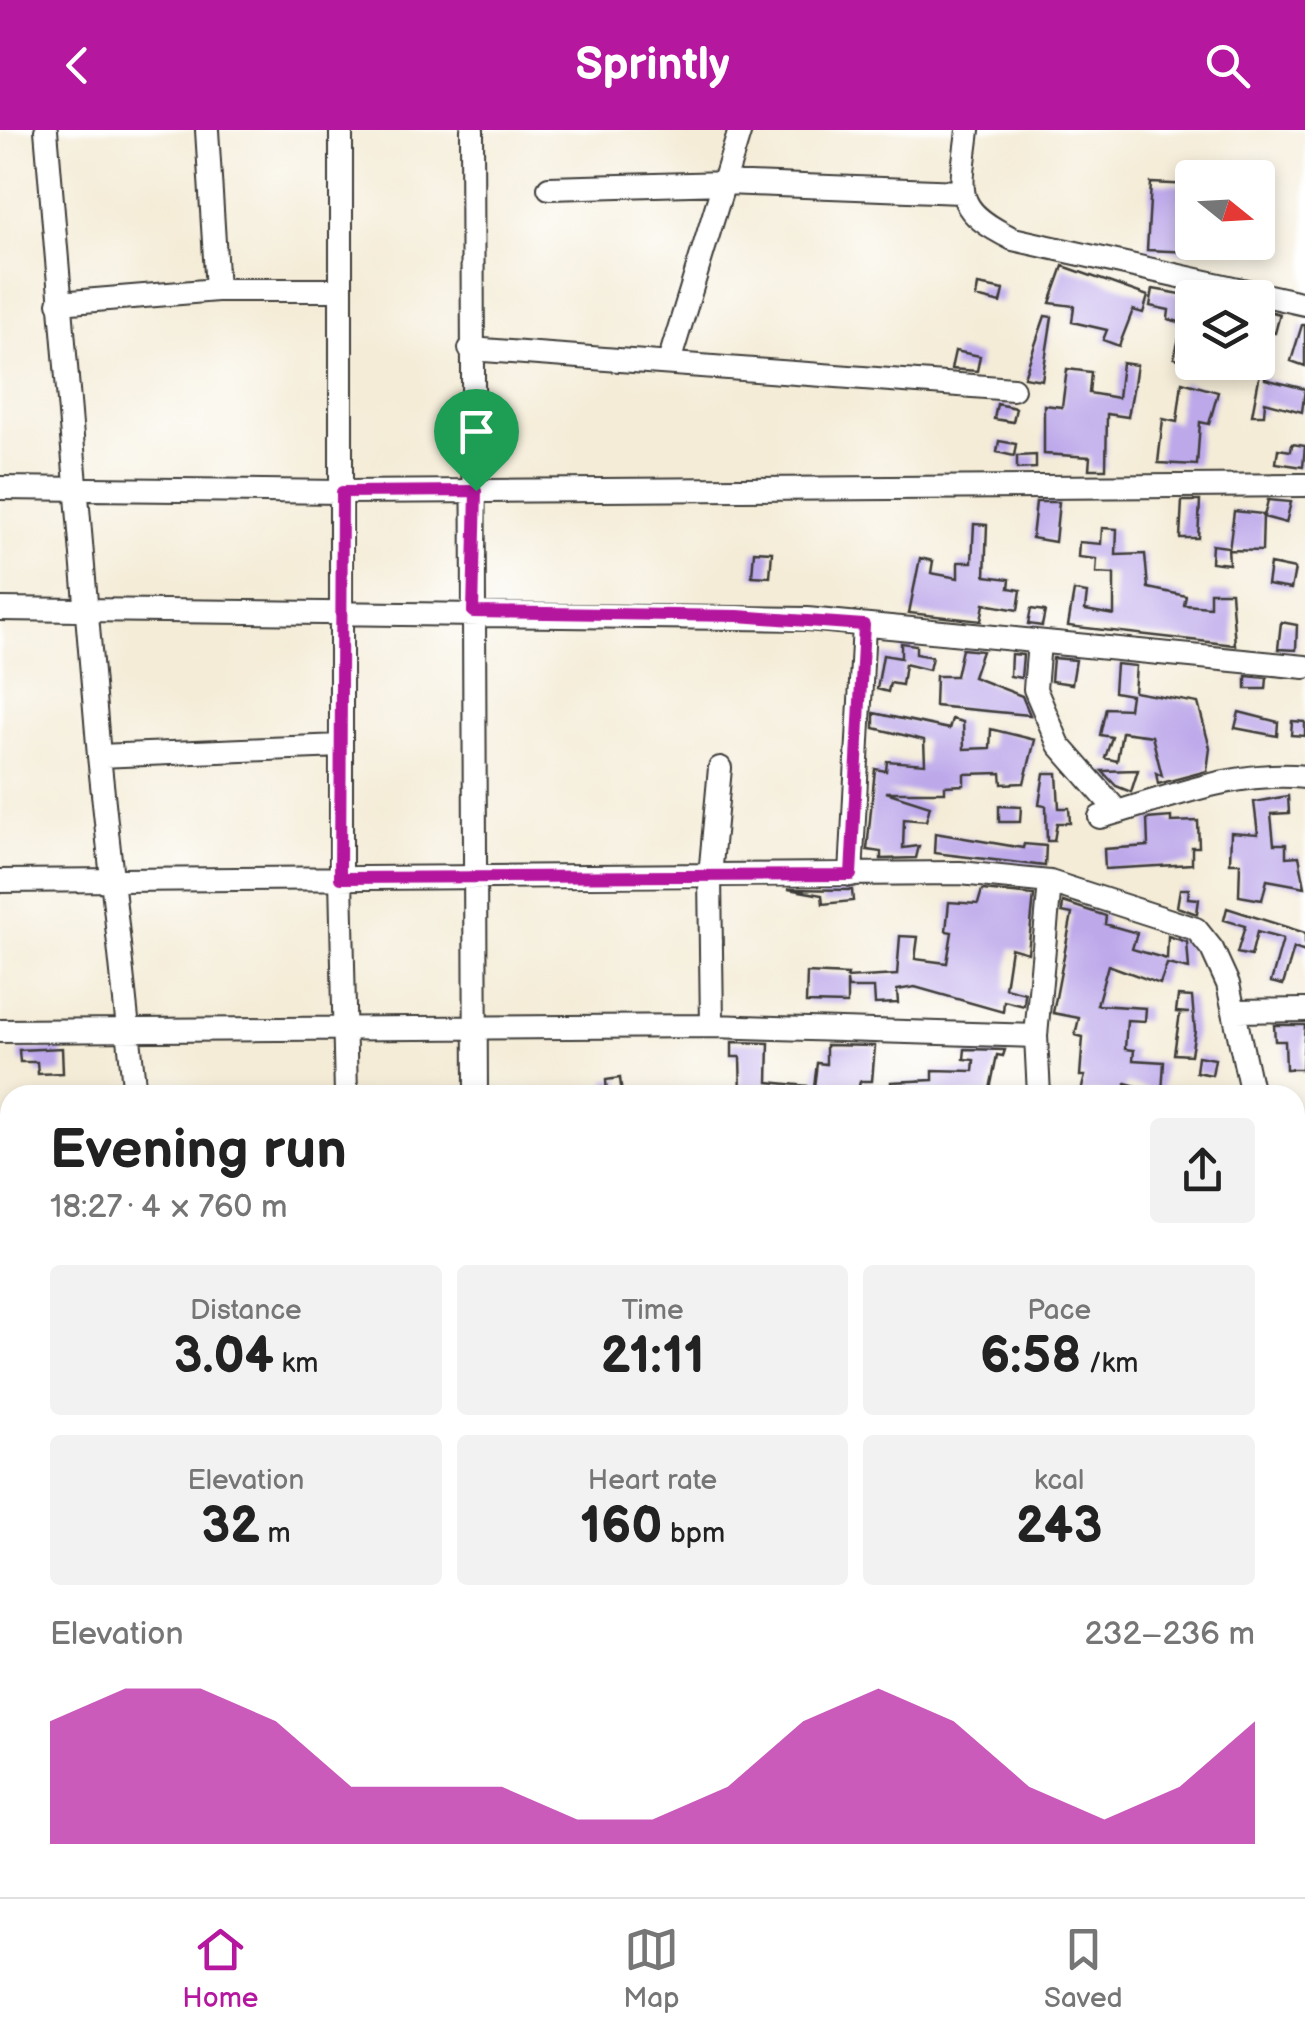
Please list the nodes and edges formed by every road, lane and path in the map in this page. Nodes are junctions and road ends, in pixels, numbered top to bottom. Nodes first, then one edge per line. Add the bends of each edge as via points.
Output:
1 (46, 130) edge
2 (207, 130) edge
3 (341, 130) edge
4 (472, 130) edge
5 (740, 130) edge
6 (968, 130) edge
7 (725, 183) junction
8 (549, 188) dead end
9 (961, 192) junction
10 (217, 290) junction
11 (340, 290) junction
12 (59, 303) junction
13 (1305, 304) edge
14 (470, 349) junction
15 (669, 362) junction
16 (1012, 388) dead end
17 (1305, 485) edge
18 (76, 487) junction
19 (0, 488) edge
20 (476, 491) junction
21 (342, 492) junction
22 (0, 608) edge
23 (86, 609) junction
24 (342, 611) junction
25 (473, 612) junction
26 (864, 625) junction
27 (1038, 643) junction
28 (1305, 667) edge
29 (341, 746) junction
30 (98, 756) junction
31 (720, 768) dead end
32 (1305, 777) edge
33 (851, 875) junction
34 (478, 876) junction
35 (710, 876) junction
36 (340, 878) junction
37 (114, 879) junction
38 (0, 881) edge
39 (1050, 882) junction
40 (1305, 1010) edge
41 (1236, 1012) junction
42 (712, 1026) junction
43 (477, 1027) junction
44 (0, 1031) edge
45 (129, 1031) junction
46 (348, 1031) junction
47 (1036, 1036) junction
48 (134, 1085) edge
49 (346, 1085) edge
50 (476, 1085) edge
51 (1038, 1085) edge
52 (1250, 1085) edge

1 - 12 street
2 - 10 street
3 - 11 street
4 - 14 street
5 - 7 street
6 - 9 street
7 - 8 street
7 - 9 street
7 - 15 street
9 - 13 street via 978,222 1013,240
10 - 11 street
10 - 12 street
11 - 21 street
12 - 18 street
14 - 15 street
14 - 20 street
15 - 16 street
17 - 20 street
18 - 19 street
18 - 21 street
18 - 23 street
20 - 21 street
20 - 25 street
21 - 24 street
22 - 23 street
23 - 24 street
23 - 30 street
24 - 25 street
24 - 29 street
25 - 26 street via 755,616
25 - 34 street
26 - 27 street
26 - 33 street
27 - 28 street
27 - 32 street via 1035,689 1058,744 1109,815 1238,779
29 - 30 street
29 - 36 street
30 - 37 street
31 - 35 street
33 - 35 street
33 - 39 street via 960,873
34 - 35 street
34 - 36 street
34 - 43 street
35 - 42 street
36 - 37 street
36 - 46 street
37 - 38 street
37 - 45 street
39 - 41 street via 1196,930 1212,949
39 - 47 street
40 - 41 street
41 - 52 street
42 - 43 street
42 - 47 street
43 - 46 street
43 - 50 street
44 - 45 street
45 - 46 street
45 - 48 street
46 - 49 street
47 - 51 street

